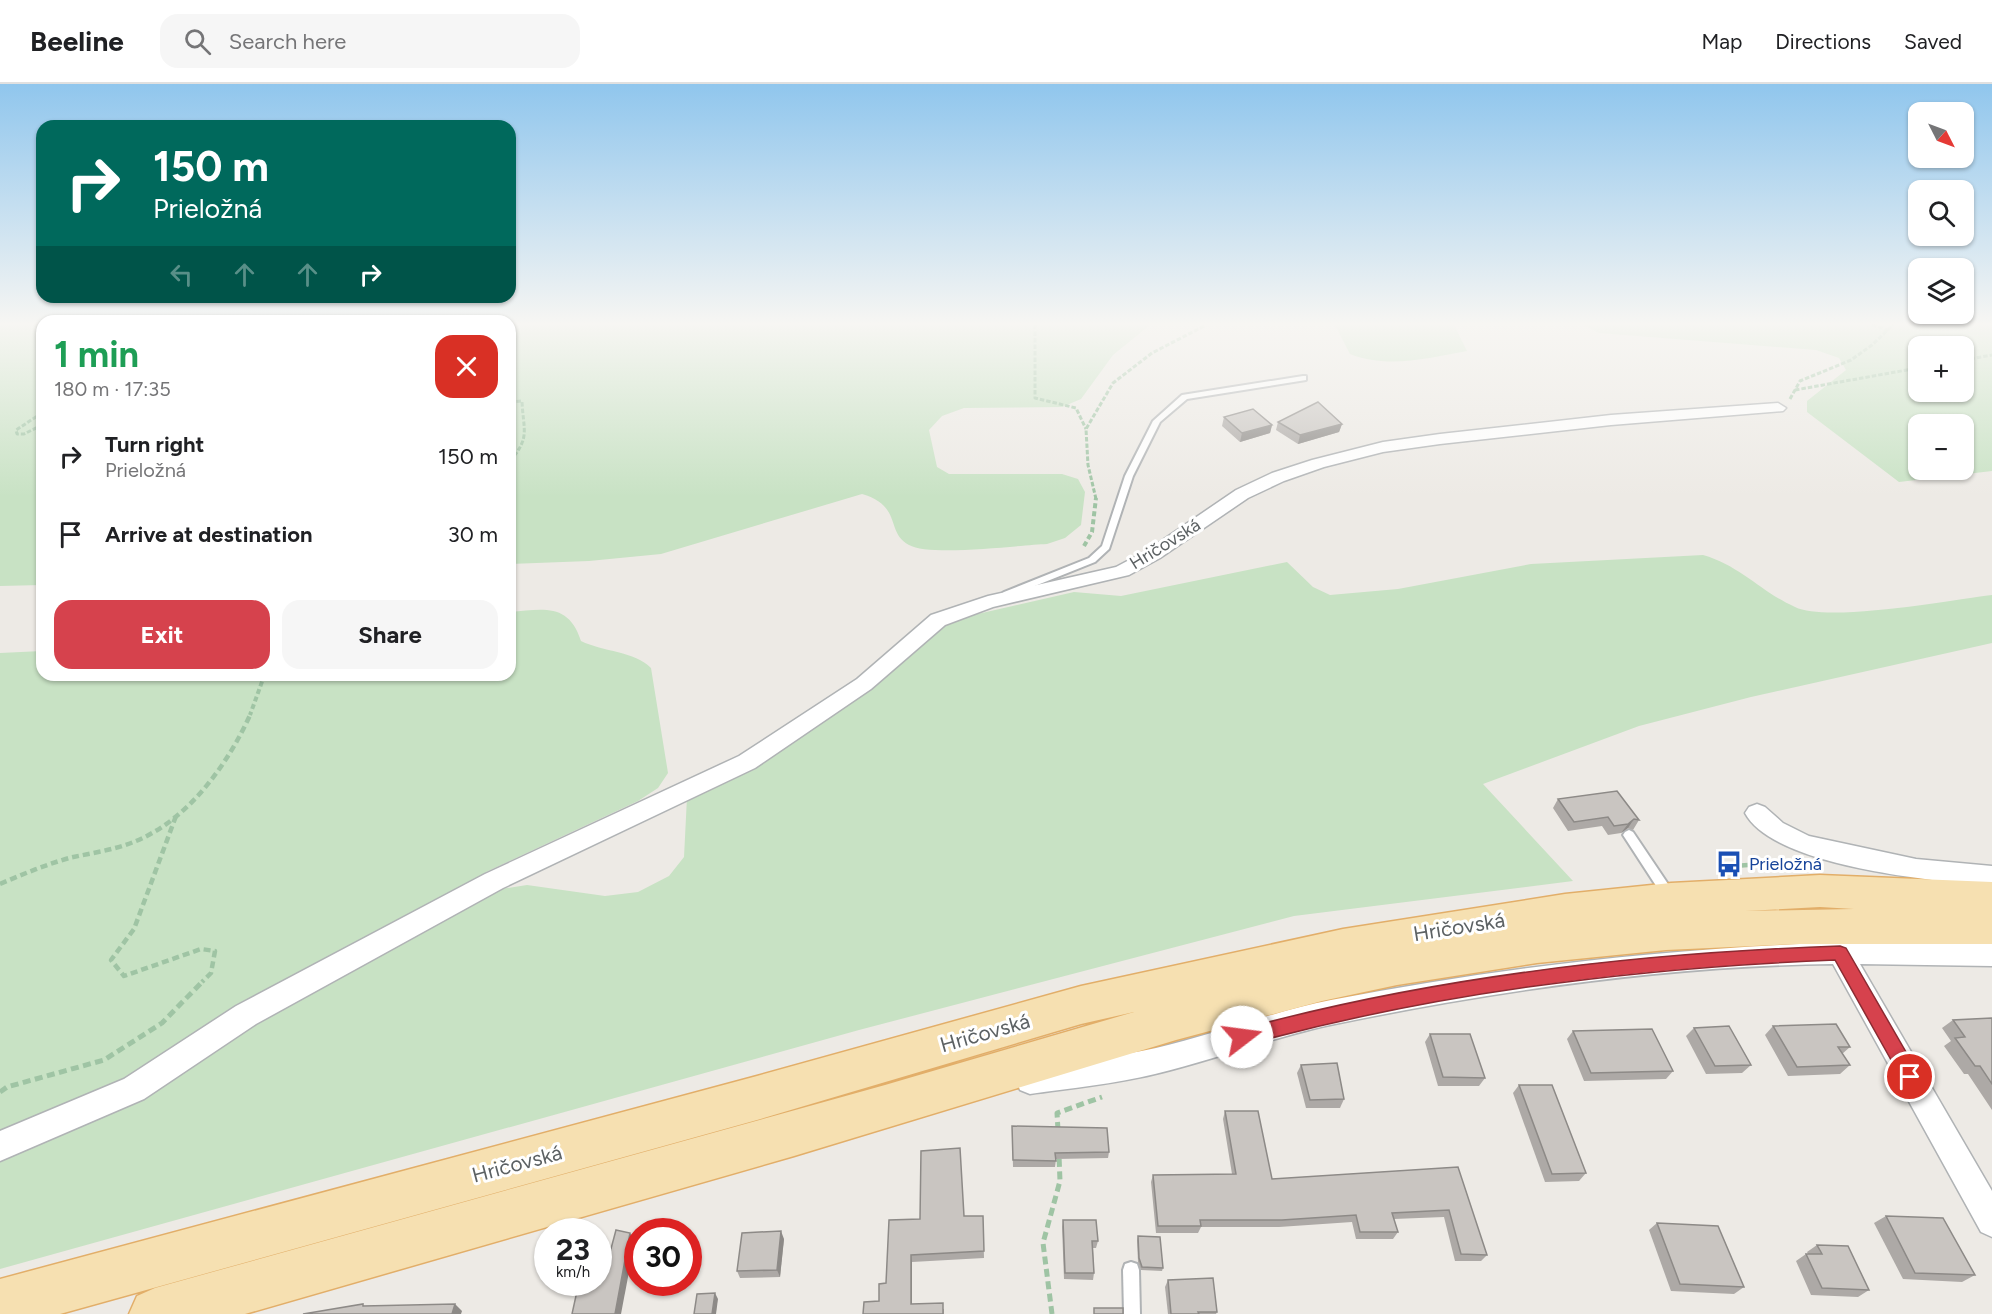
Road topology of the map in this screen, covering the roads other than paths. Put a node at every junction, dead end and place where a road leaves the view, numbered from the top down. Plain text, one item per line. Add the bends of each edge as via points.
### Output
1 (1276, 382) edge
2 (1778, 408) road end
3 (988, 602) junction
4 (1757, 813) dead end
5 (1629, 835) edge
6 (1992, 876) edge
7 (1992, 898) edge
8 (1671, 899) junction
9 (1992, 927) edge
10 (1840, 953) junction
11 (1992, 955) edge
12 (937, 1091) junction
13 (0, 1146) edge
14 (1992, 1221) edge
15 (1131, 1270) dead end
16 (0, 1305) edge
17 (155, 1314) edge
18 (1132, 1314) edge

1 - 3 lane via 1185,397 1157,421 1129,476 1106,547 1092,560
2 - 3 street, Hričovská via 1611,420 1383,447 1318,463 1242,494 1122,571
3 - 13 street, Hričovská via 938,621 864,684 747,762 494,880 246,1015 134,1089
4 - 6 street via 1775,830 1804,844 1916,869
5 - 8 lane
7 - 8 main road, Hričovská via 1820,891
8 - 16 main road, Hričovská via 1532,916 1343,947 1081,1005
9 - 12 main road, Hričovská via 1842,924 1700,929 1470,954 1247,999 1098,1040
10 - 11 street, Hričovská
10 - 12 street, Hričovská via 1737,957 1539,976 1327,1014 1156,1061
10 - 14 street
12 - 17 main road, Hričovská
15 - 18 lane

